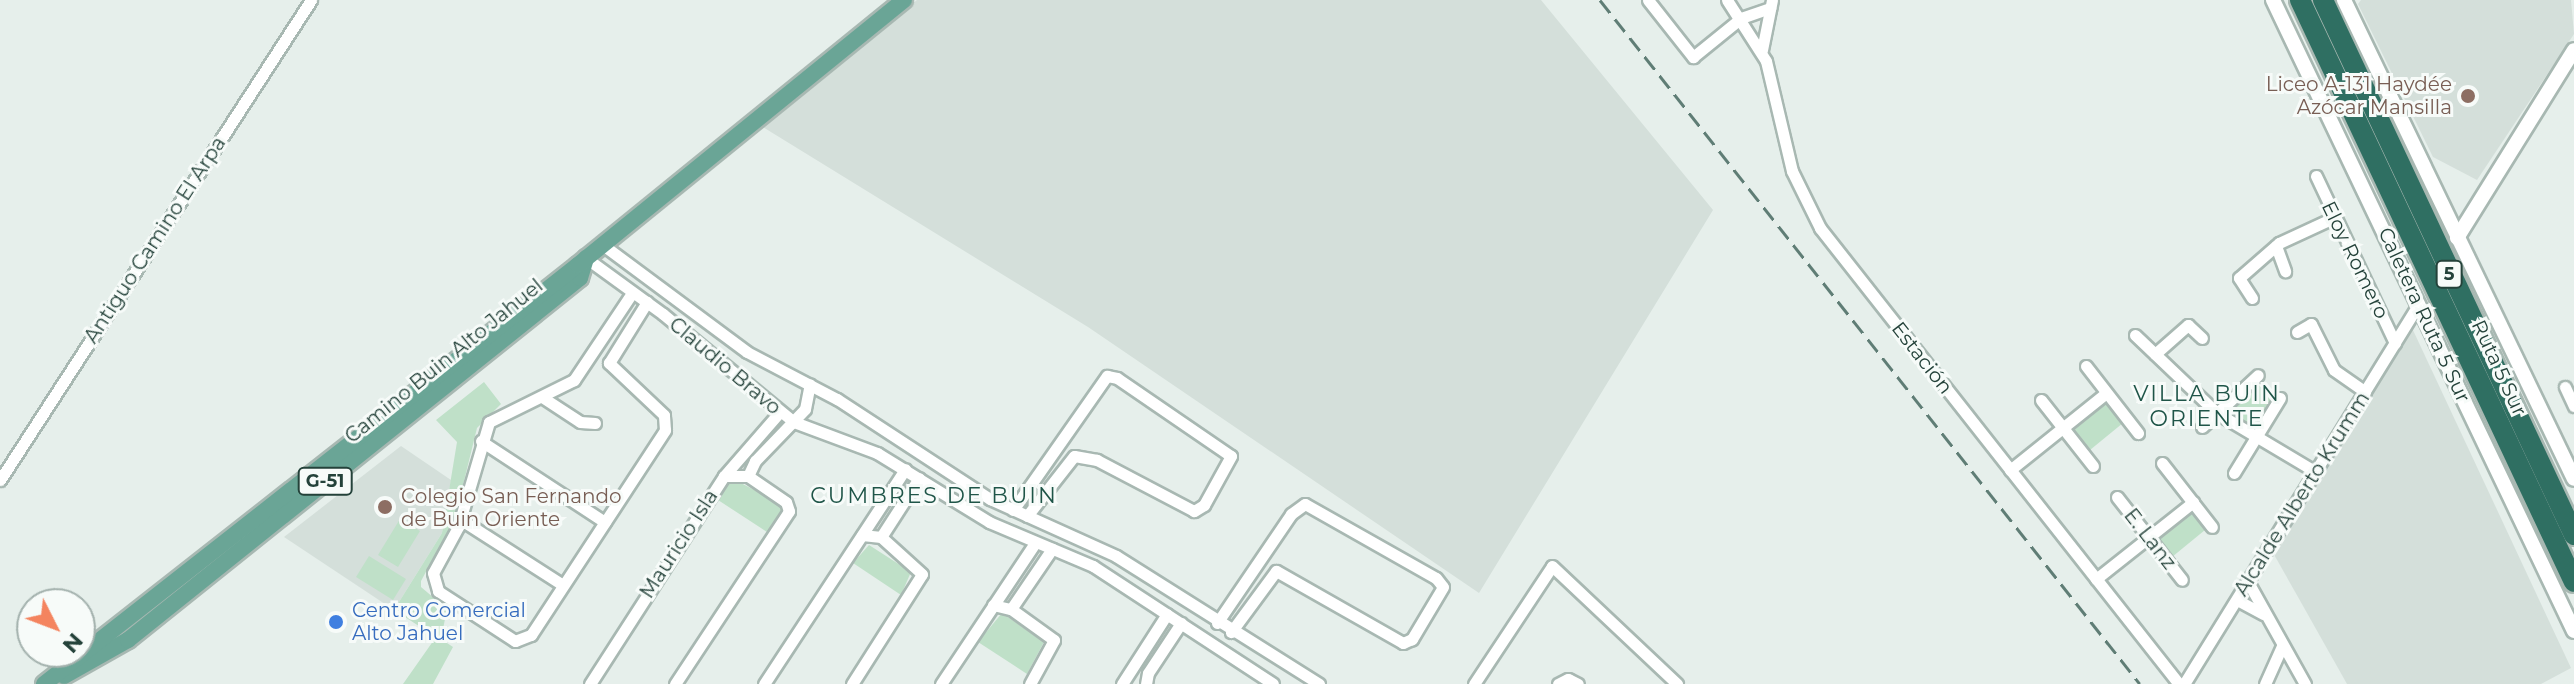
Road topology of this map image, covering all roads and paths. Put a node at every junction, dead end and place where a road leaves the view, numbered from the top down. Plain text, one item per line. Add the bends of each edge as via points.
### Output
1 (311, 0) edge
2 (904, 0) edge
3 (1648, 0) edge
4 (1727, 0) edge
5 (2273, 0) edge
6 (2300, 0) edge
7 (2330, 3) edge
8 (1771, 4) edge
9 (1741, 18) junction
10 (1762, 50) junction
11 (2574, 50) edge
12 (2316, 176) dead end
13 (2335, 217) junction
14 (2457, 238) junction
15 (603, 245) junction
16 (2276, 246) junction
17 (586, 258) junction
18 (2285, 271) dead end
19 (670, 290) junction
20 (632, 293) junction
21 (2252, 298) dead end
22 (2419, 304) junction
23 (652, 305) junction
24 (2297, 332) dead end
25 (2135, 335) dead end
26 (2202, 338) dead end
27 (2395, 343) junction
28 (2155, 354) junction
29 (585, 366) junction
30 (2086, 366) dead end
31 (613, 372) junction
32 (2258, 375) dead end
33 (810, 384) junction
34 (2565, 387) dead end
35 (2365, 392) junction
36 (2106, 393) junction
37 (542, 397) junction
38 (2280, 398) dead end
39 (2041, 400) dead end
40 (2574, 406) edge
41 (779, 413) junction
42 (2217, 413) junction
43 (794, 422) junction
44 (595, 423) dead end
45 (2202, 427) dead end
46 (2062, 428) junction
47 (2138, 433) dead end
48 (2257, 436) junction
49 (1061, 438) junction
50 (481, 441) junction
51 (1074, 456) junction
52 (2162, 463) dead end
53 (2093, 466) dead end
54 (905, 469) junction
55 (2010, 470) junction
56 (2316, 472) junction
57 (2234, 473) dead end
58 (724, 476) junction
59 (748, 476) junction
60 (919, 478) junction
61 (2574, 479) edge
62 (0, 480) edge
63 (2117, 497) dead end
64 (997, 502) junction
65 (2193, 502) junction
66 (1013, 510) junction
67 (1027, 516) junction
68 (460, 519) junction
69 (605, 522) junction
70 (989, 522) junction
71 (2212, 527) dead end
72 (862, 535) junction
73 (2574, 535) edge
74 (881, 537) junction
75 (2149, 537) junction
76 (1035, 543) junction
77 (1269, 548) junction
78 (1052, 549) junction
79 (1258, 564) junction
80 (1137, 569) junction
81 (1274, 573) junction
82 (2096, 579) junction
83 (2182, 580) dead end
84 (2248, 582) junction
85 (2574, 582) edge
86 (563, 585) junction
87 (1125, 586) junction
88 (2237, 600) junction
89 (993, 605) junction
90 (1011, 609) junction
91 (1167, 614) junction
92 (2263, 614) junction
93 (1181, 623) junction
94 (1217, 623) junction
95 (2574, 631) edge
96 (1231, 632) junction
97 (2282, 646) junction
98 (1275, 660) junction
99 (1268, 681) edge
100 (1125, 683) edge
101 (590, 684) edge
102 (675, 684) edge
103 (764, 684) edge
104 (852, 684) edge
105 (941, 684) edge
106 (1030, 684) edge
107 (1146, 684) edge
108 (1319, 684) edge
109 (1474, 684) edge
110 (1558, 684) edge
111 (1578, 684) edge
112 (1677, 684) edge
113 (2182, 684) edge
114 (2265, 684) edge
115 (2305, 684) edge

1 - 62 street, Antiguo Camino El Arpa
2 - 15 main road, Camino Buin Alto Jahuel / G-51
3 - 9 street via 1693,57
4 - 9 street, Estación
5 - 22 main road, Caletera Ruta 5 Sur
6 - 85 highway, Ruta 5 Sur / 5
7 - 14 main road
7 - 73 highway, Ruta 5 Sur / 5
8 - 9 street
8 - 10 street
9 - 10 street, Estación
10 - 55 street, Estación via 1788,159 1813,217
11 - 14 main road
12 - 13 street, Eloy Romero
13 - 16 street
13 - 27 street, Eloy Romero
14 - 61 main road
15 - 17 main road, Camino Buin Alto Jahuel / G-51
15 - 19 street, Claudio Bravo
16 - 18 street
16 - 21 street via 2238,279
17 - 17 main road, Camino Buin Alto Jahuel / G-51 via 167,588 44,684 128,640 580,278
17 - 20 street, Claudio Bravo
19 - 23 street, Claudio Bravo
19 - 33 street, Claudio Bravo via 729,340
20 - 23 street, Claudio Bravo
20 - 29 street
22 - 27 street, Alcalde Alberto Krumm
22 - 95 main road, Caletera Ruta 5 Sur
23 - 31 street via 613,353
23 - 41 street, Claudio Bravo
24 - 35 street via 2311,324 2334,370
25 - 28 street
26 - 28 street via 2188,325
27 - 35 street, Alcalde Alberto Krumm
28 - 42 street
29 - 31 street
29 - 37 street via 568,385
30 - 36 street
31 - 69 street via 667,422
32 - 42 street
33 - 43 street, Claudio Bravo via 808,403
33 - 64 street, Claudio Bravo
34 - 40 street
35 - 56 street, Alcalde Alberto Krumm
36 - 46 street
36 - 47 street
37 - 44 street via 580,422
37 - 50 street via 500,413
38 - 48 street
39 - 46 street
41 - 43 street, Claudio Bravo
41 - 58 street, Mauricio Isla
42 - 45 street
42 - 48 street
43 - 54 street, Claudio Bravo
43 - 59 street via 755,461
46 - 53 street
46 - 55 street
48 - 56 street
48 - 57 street
49 - 51 street
49 - 51 street via 1107,376 1230,453 1229,466 1196,511 1097,460
49 - 66 street
50 - 68 street
50 - 69 street
51 - 67 street
52 - 65 street
54 - 60 street, Claudio Bravo
54 - 72 street
55 - 82 street, Estación
56 - 84 street, Alcalde Alberto Krumm
58 - 59 street
58 - 101 street, Mauricio Isla
59 - 102 street via 789,506
60 - 70 street, Claudio Bravo
60 - 74 street
63 - 75 street, E. Lanz
64 - 66 street, Claudio Bravo
64 - 70 street
65 - 71 street
65 - 75 street
66 - 67 street, Claudio Bravo
67 - 80 street, Claudio Bravo
68 - 86 street
68 - 86 street via 431,579 442,594 511,639 524,641
69 - 86 street
70 - 76 street, Claudio Bravo
72 - 74 street
72 - 103 street
74 - 104 street via 917,566 921,577
75 - 82 street
75 - 83 street, E. Lanz
76 - 78 street, Claudio Bravo
76 - 89 street
77 - 79 street
77 - 81 street
77 - 81 street via 1291,514 1309,503 1436,578 1442,593 1412,639 1403,643
78 - 87 street, Claudio Bravo
78 - 90 street
79 - 81 street
79 - 94 street
80 - 87 street
80 - 94 street, Claudio Bravo
81 - 96 street
82 - 113 street, Estación
84 - 88 street, Alcalde Alberto Krumm
84 - 92 street
87 - 91 street, Claudio Bravo
88 - 92 street
88 - 113 street, Alcalde Alberto Krumm
89 - 90 street
89 - 105 street
90 - 106 street via 1054,641
91 - 93 street, Claudio Bravo
91 - 100 street
92 - 97 street
93 - 99 street, Claudio Bravo
93 - 107 street
94 - 96 street, Claudio Bravo
96 - 98 street, Claudio Bravo
97 - 114 street
97 - 115 street
98 - 99 street, Claudio Bravo
98 - 108 street, Claudio Bravo
109 - 112 street via 1552,566
110 - 111 street via 1568,679

